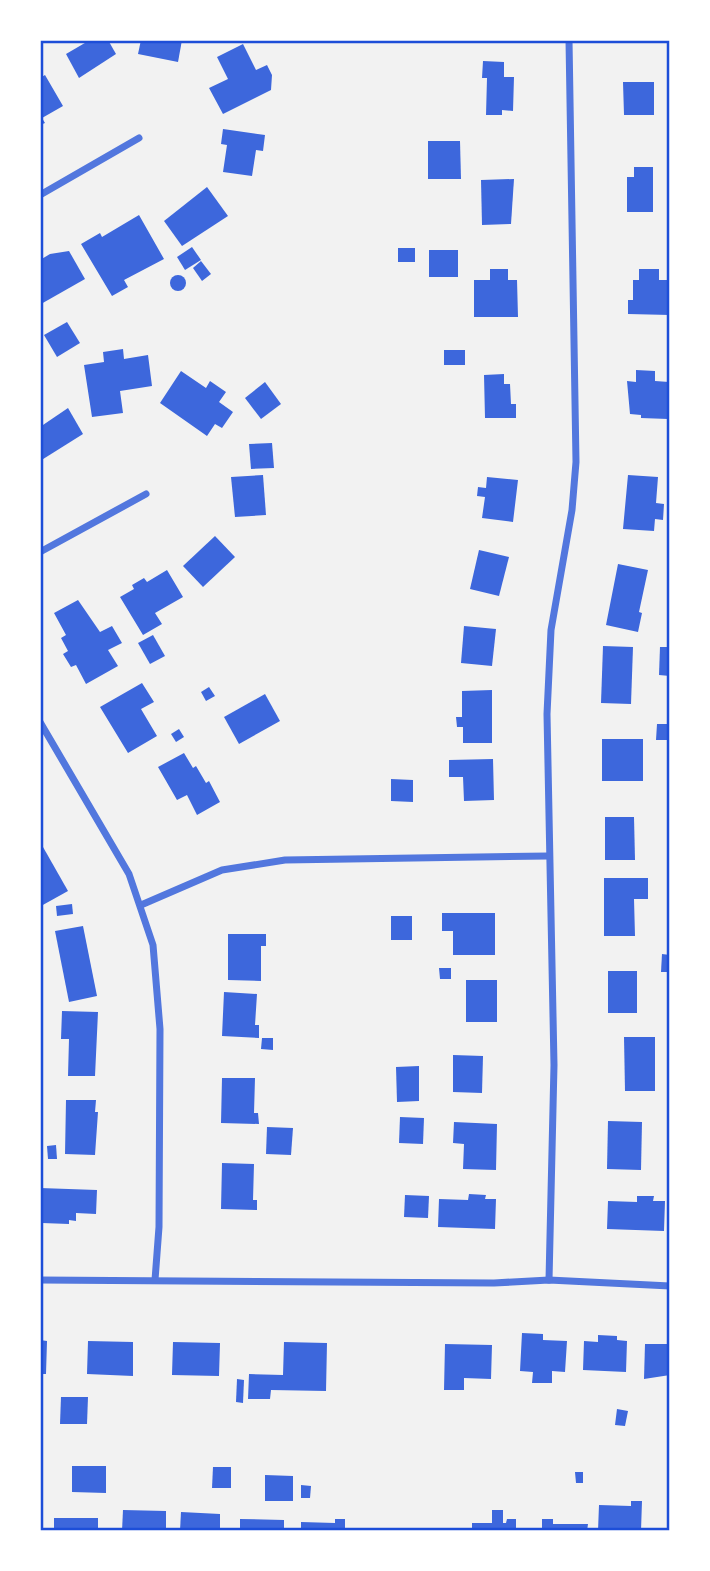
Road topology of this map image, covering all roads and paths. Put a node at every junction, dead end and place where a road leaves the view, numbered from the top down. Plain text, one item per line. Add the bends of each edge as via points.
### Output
1 (569, 40) edge
2 (139, 138) dead end
3 (40, 195) edge
4 (146, 494) dead end
5 (40, 552) edge
6 (40, 722) edge
7 (548, 856) junction
8 (141, 905) junction
9 (40, 1279) edge
10 (155, 1280) junction
11 (549, 1280) junction
12 (670, 1286) edge

1 - 7 street via 576,462 551,630
2 - 3 street
4 - 5 street
6 - 8 street via 129,874
7 - 8 street via 285,860 222,870
7 - 11 street via 554,1065
8 - 10 street via 153,945 160,1030
9 - 10 street
10 - 11 street
11 - 12 street

